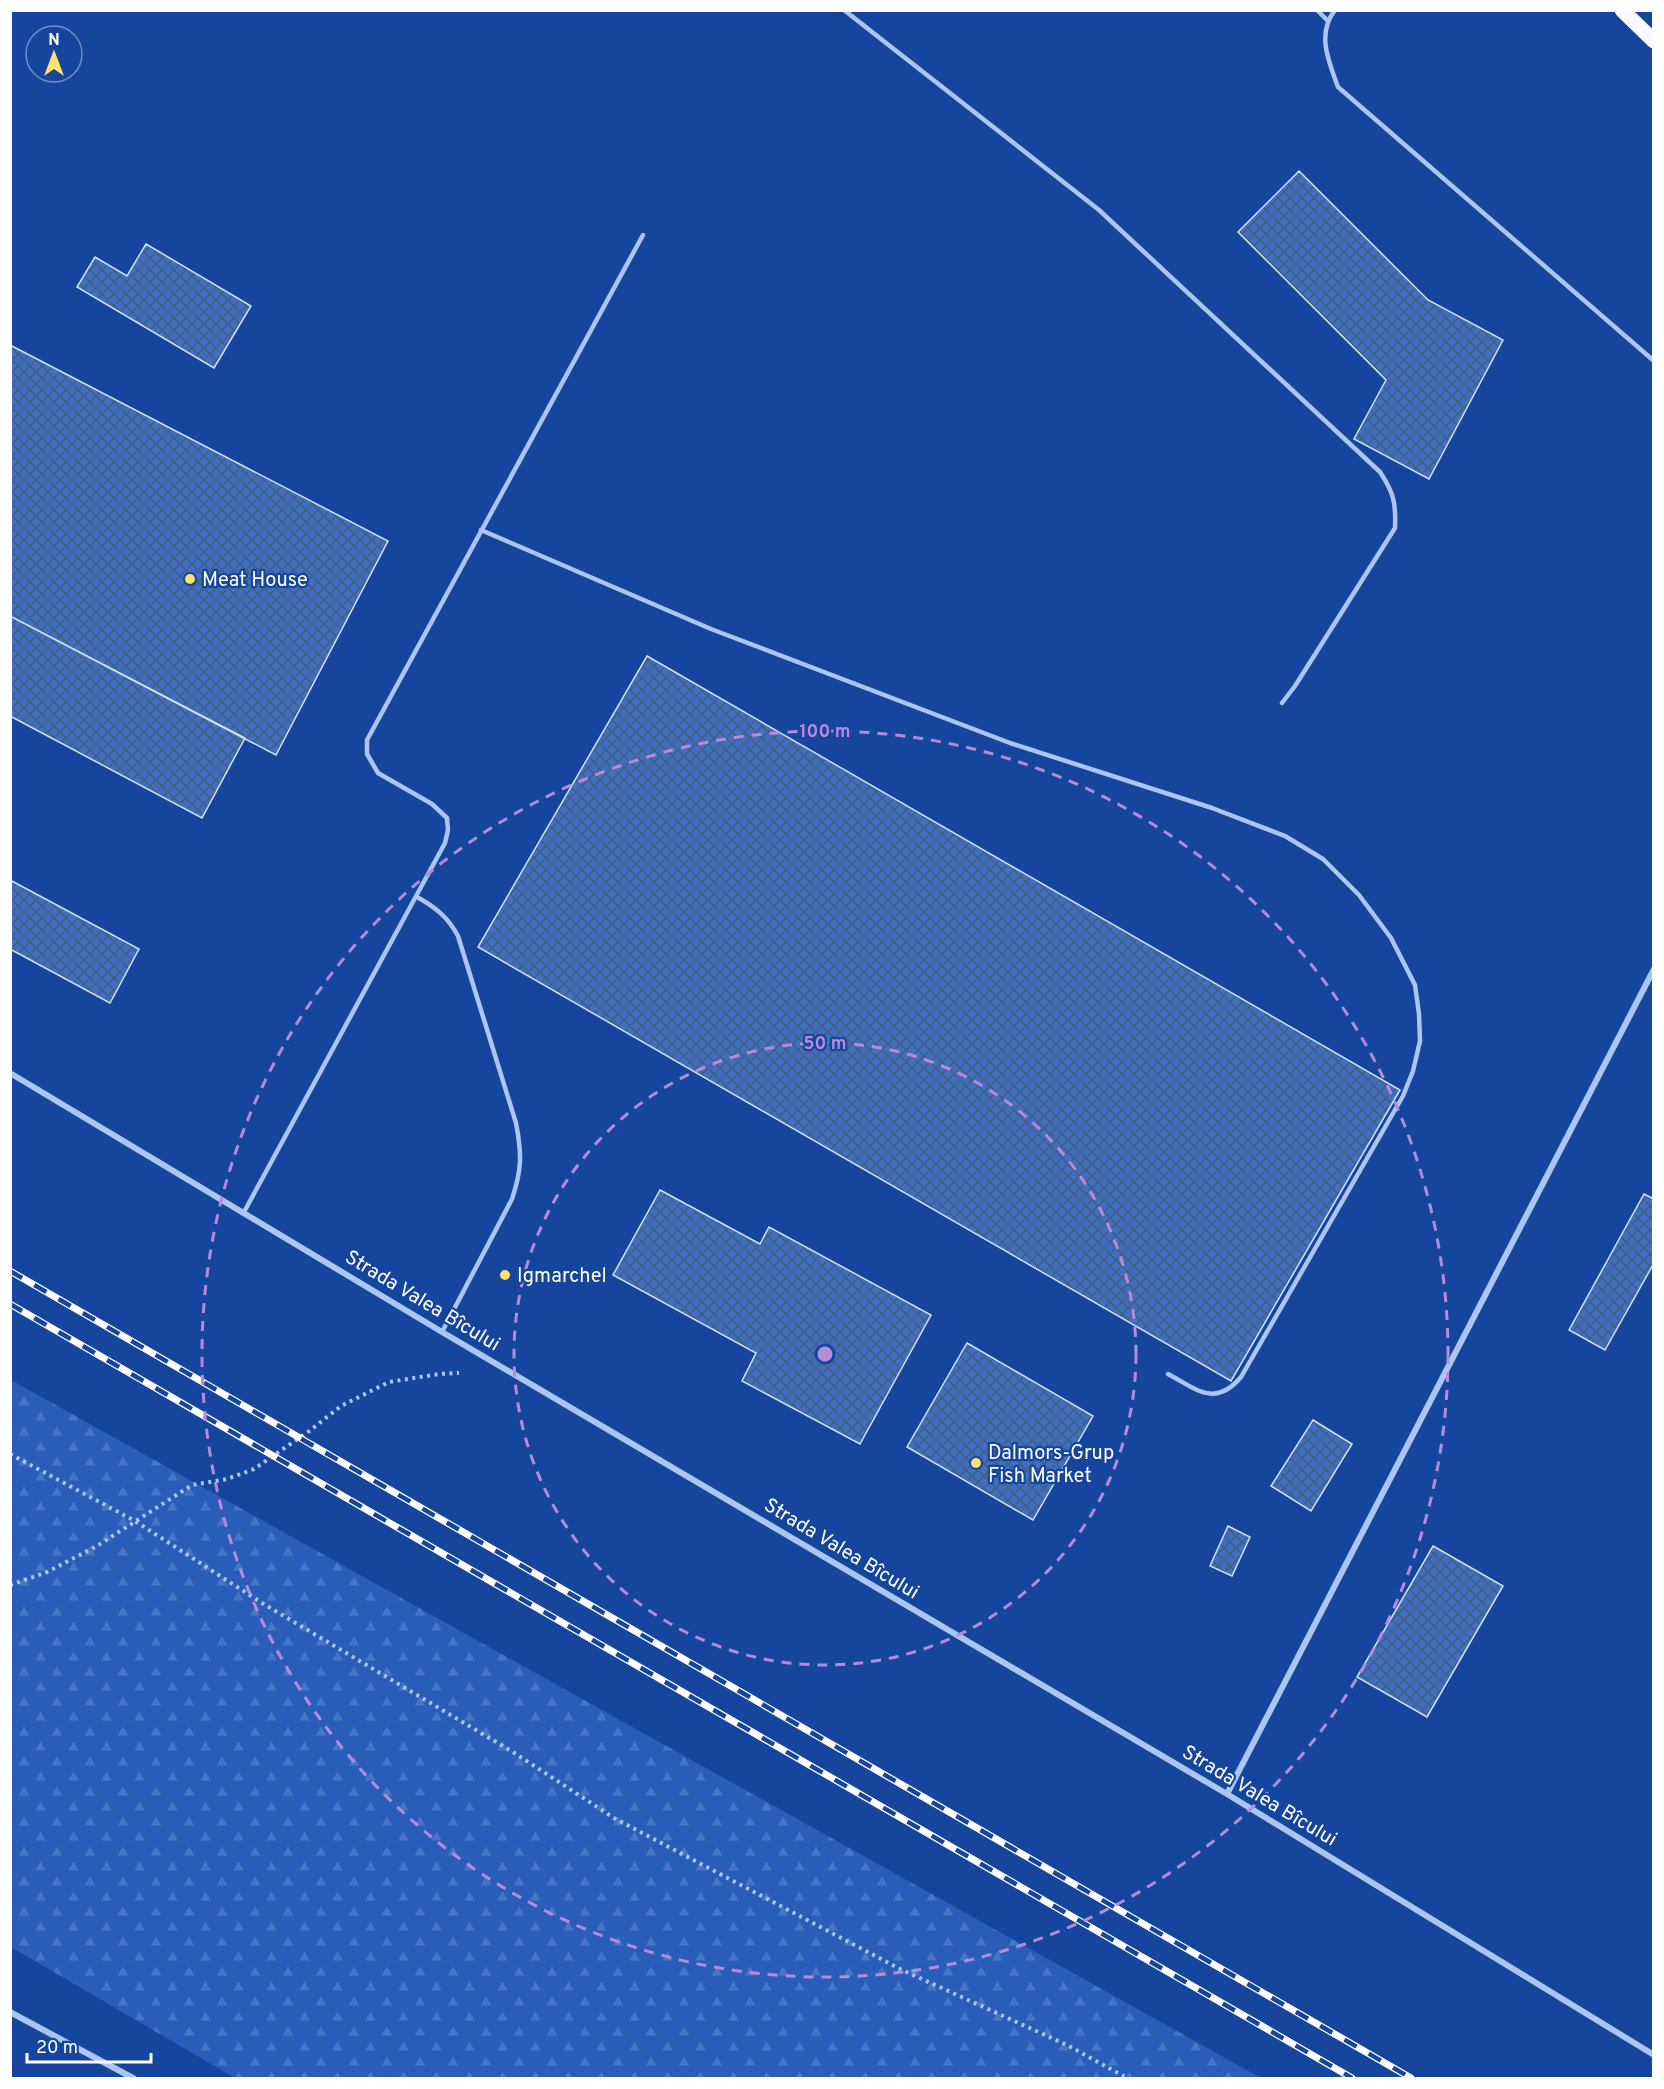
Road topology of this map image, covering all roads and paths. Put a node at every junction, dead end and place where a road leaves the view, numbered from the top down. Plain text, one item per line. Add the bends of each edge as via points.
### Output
1 (844, 10) edge
2 (1317, 10) edge
3 (1335, 10) edge
4 (1622, 10) edge
5 (1327, 20) junction
6 (1653, 41) edge
7 (643, 235) dead end
8 (1653, 361) edge
9 (480, 530) junction
10 (1282, 703) dead end
11 (417, 897) junction
12 (1653, 969) edge
13 (10, 1073) edge
14 (244, 1212) junction
15 (442, 1332) junction
16 (501, 1366) junction
17 (1168, 1374) dead end
18 (10, 1454) edge
19 (135, 1521) junction
20 (10, 1585) edge
21 (1227, 1794) junction
22 (10, 2012) edge
23 (1653, 2055) edge
24 (133, 2079) edge
25 (1127, 2079) edge

1 - 10 lane via 1099,210 1380,472 1392,491 1395,528
2 - 5 lane
3 - 5 lane
4 - 6 main road
5 - 8 lane via 1324,48 1338,87
7 - 9 lane
9 - 11 lane via 367,740 367,754 378,773 432,804 447,818 446,843
9 - 17 lane via 855,686 1285,836 1323,859 1359,895 1391,938 1415,985 1420,1041 1413,1071 1403,1096 1232,1388 1210,1395
11 - 14 lane
11 - 15 lane via 451,922 458,936 521,1149 520,1176 512,1199
12 - 21 street
13 - 14 street, Strada Valea Bîcului
14 - 15 street, Strada Valea Bîcului
15 - 16 street, Strada Valea Bîcului
16 - 19 path via 388,1382 341,1406 254,1469 192,1485
16 - 21 street, Strada Valea Bîcului
18 - 19 path
19 - 20 path via 47,1572
19 - 25 path via 614,1818 900,1969 1067,2045
21 - 23 street, Strada Valea Bîcului
22 - 24 street

